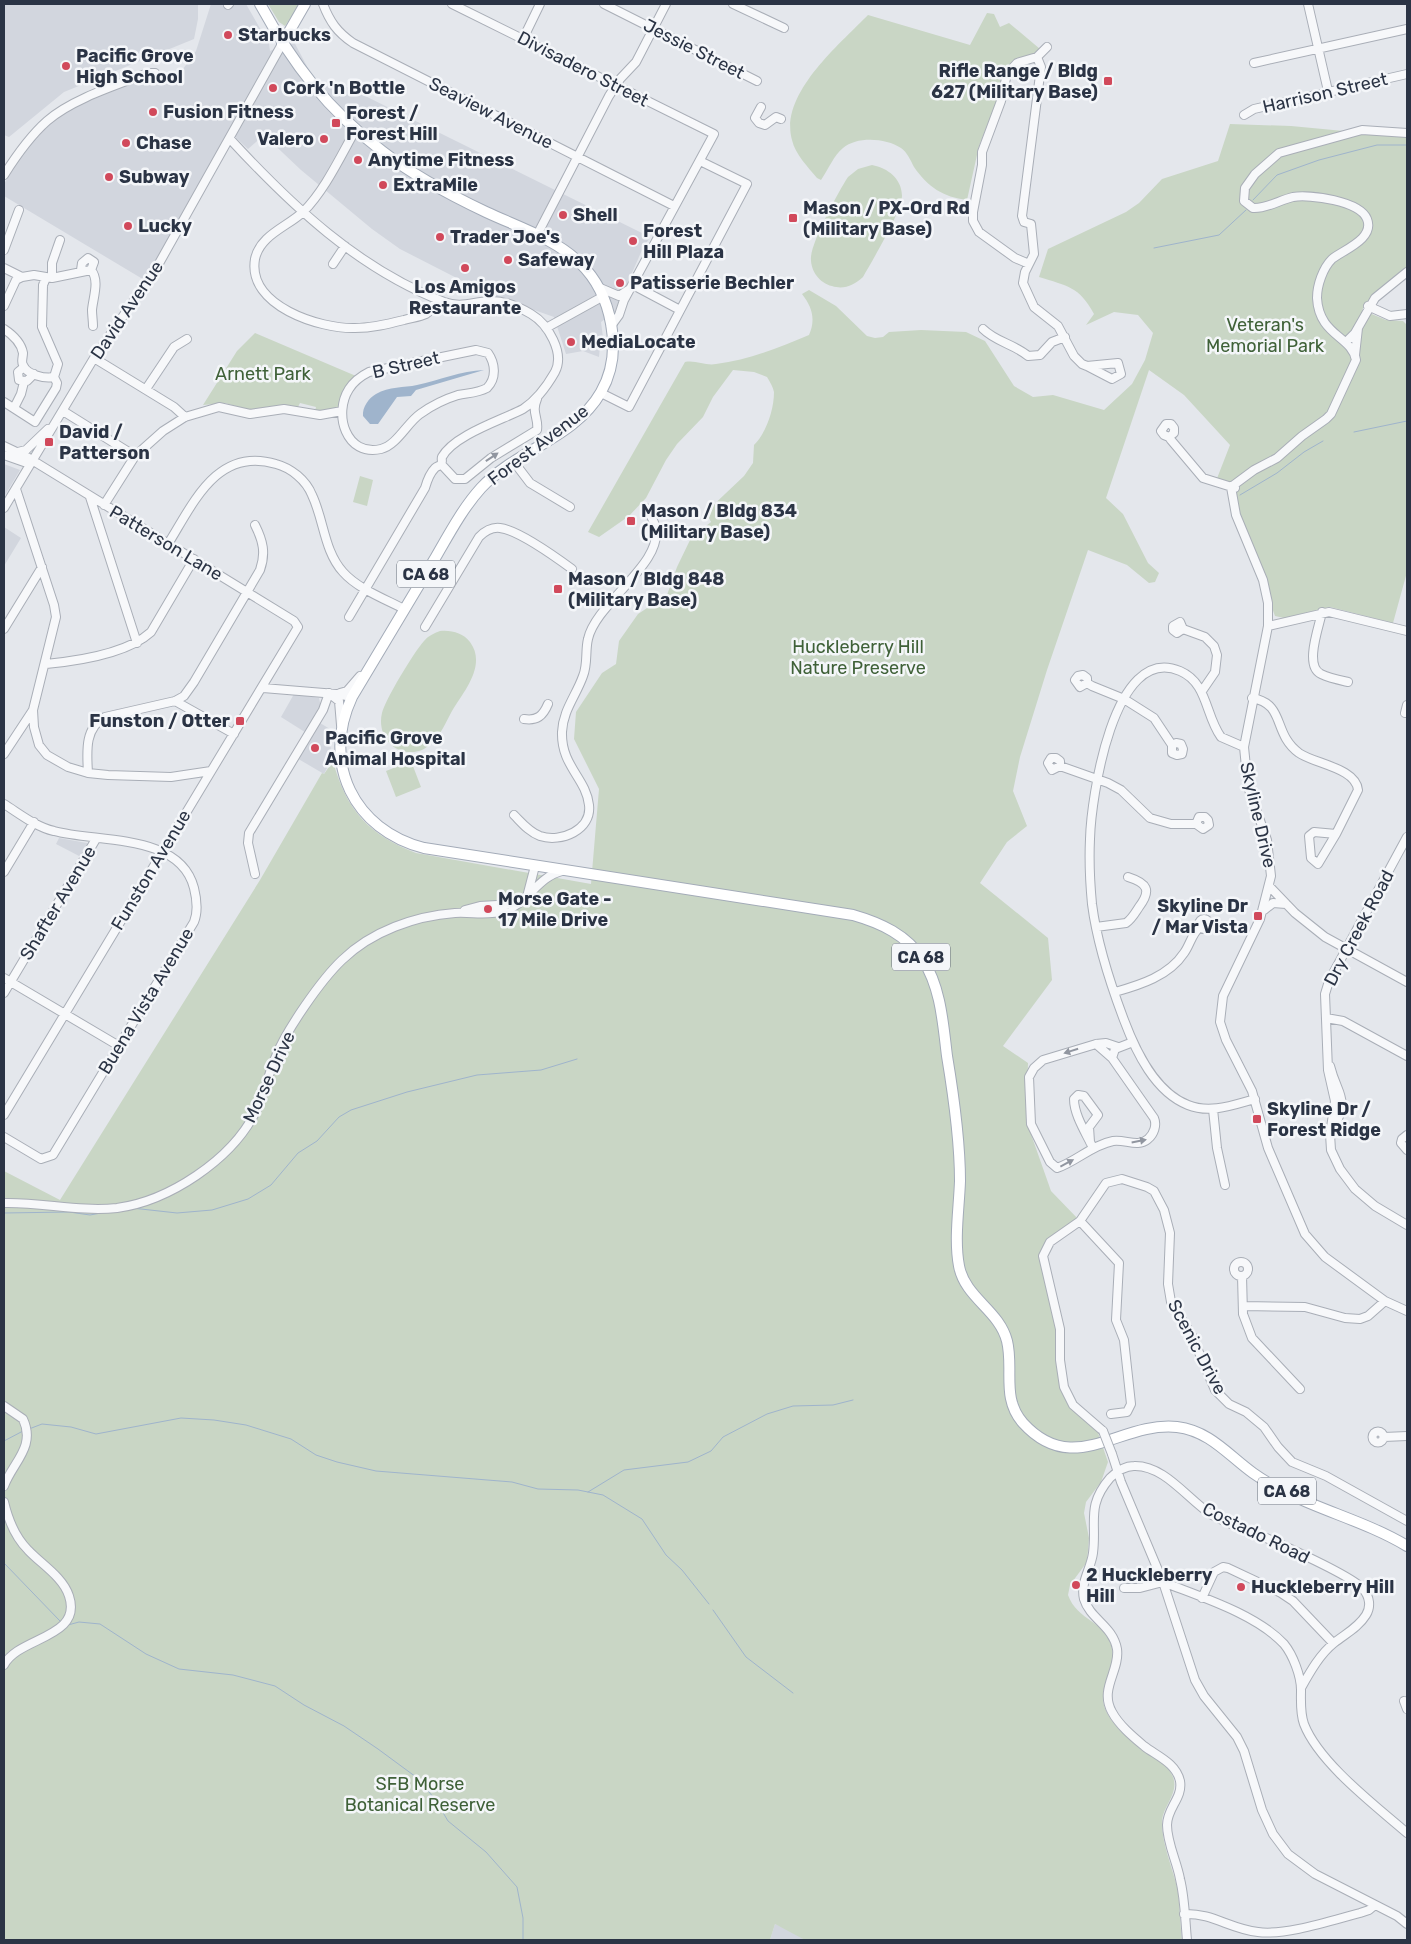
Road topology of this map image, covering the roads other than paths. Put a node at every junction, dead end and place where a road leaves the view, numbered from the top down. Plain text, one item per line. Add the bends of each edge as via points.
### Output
1 (260, 4) edge
2 (305, 4) edge
3 (324, 4) edge
4 (452, 4) edge
5 (540, 4) edge
6 (604, 4) edge
7 (666, 4) edge
8 (733, 4) edge
9 (1308, 4) edge
10 (784, 28) dead end
11 (653, 29) junction
12 (1407, 29) edge
13 (523, 39) junction
14 (282, 44) junction
15 (1047, 47) dead end
16 (1318, 49) junction
17 (1037, 57) junction
18 (1254, 63) dead end
19 (155, 72) dead end
20 (1407, 74) edge
21 (757, 80) dead end
22 (615, 85) junction
23 (1328, 92) junction
24 (761, 106) dead end
25 (1244, 115) dead end
26 (781, 119) dead end
27 (356, 129) junction
28 (1407, 133) edge
29 (230, 139) junction
30 (578, 157) junction
31 (700, 161) junction
32 (4, 175) edge
33 (674, 206) junction
34 (20, 210) dead end
35 (302, 213) junction
36 (537, 235) junction
37 (60, 240) dead end
38 (345, 246) junction
39 (4, 250) edge
40 (333, 264) dead end
41 (1029, 264) junction
42 (4, 269) edge
43 (81, 270) junction
44 (90, 270) junction
45 (1407, 272) edge
46 (4, 274) edge
47 (22, 277) junction
48 (49, 278) junction
49 (633, 285) junction
50 (7, 291) edge
51 (600, 292) junction
52 (437, 298) junction
53 (4, 306) edge
54 (1368, 306) junction
55 (680, 310) junction
56 (1407, 314) edge
57 (94, 326) dead end
58 (611, 326) junction
59 (546, 328) junction
60 (983, 329) dead end
61 (4, 330) edge
62 (1356, 330) junction
63 (1337, 336) junction
64 (1065, 337) junction
65 (187, 339) dead end
66 (1346, 342) junction
67 (1355, 355) junction
68 (94, 358) junction
69 (1088, 366) dead end
70 (24, 367) junction
71 (33, 374) junction
72 (54, 377) junction
73 (24, 382) junction
74 (146, 389) junction
75 (601, 393) junction
76 (538, 397) junction
77 (4, 402) edge
78 (14, 408) junction
79 (524, 408) junction
80 (63, 411) junction
81 (342, 411) junction
82 (534, 415) junction
83 (185, 417) junction
84 (57, 421) junction
85 (1169, 436) dead end
86 (4, 446) edge
87 (18, 452) junction
88 (4, 455) edge
89 (135, 456) junction
90 (32, 462) junction
91 (514, 462) junction
92 (441, 464) junction
93 (1231, 487) junction
94 (16, 488) junction
95 (90, 496) junction
96 (104, 506) junction
97 (570, 507) dead end
98 (4, 508) edge
99 (646, 508) dead end
100 (255, 525) dead end
101 (168, 544) junction
102 (194, 560) junction
103 (42, 567) junction
104 (572, 569) dead end
105 (366, 588) junction
106 (247, 592) junction
107 (404, 609) junction
108 (1322, 612) junction
109 (349, 617) dead end
110 (297, 626) joint
111 (425, 626) dead end
112 (1268, 626) junction
113 (1183, 628) dead end
114 (4, 629) edge
115 (1407, 631) edge
116 (137, 643) junction
117 (374, 660) junction
118 (46, 664) junction
119 (1348, 682) dead end
120 (1087, 683) dead end
121 (263, 688) junction
122 (1202, 690) junction
123 (332, 694) junction
124 (352, 697) junction
125 (1252, 698) junction
126 (1124, 699) junction
127 (176, 702) junction
128 (548, 704) dead end
129 (33, 710) junction
130 (524, 719) dead end
131 (341, 726) junction
132 (234, 734) junction
133 (1172, 746) dead end
134 (1244, 747) junction
135 (4, 754) edge
136 (1060, 766) dead end
137 (211, 771) junction
138 (88, 773) junction
139 (1097, 780) junction
140 (4, 804) edge
141 (514, 815) dead end
142 (34, 822) junction
143 (1196, 824) dead end
144 (1336, 834) junction
145 (1407, 837) edge
146 (96, 839) junction
147 (163, 851) junction
148 (534, 866) junction
149 (563, 870) junction
150 (4, 872) edge
151 (255, 874) dead end
152 (1271, 876) junction
153 (1128, 877) dead end
154 (1270, 887) junction
155 (528, 895) junction
156 (1287, 904) junction
157 (1264, 910) junction
158 (1096, 927) junction
159 (1200, 927) dead end
160 (1346, 950) junction
161 (1407, 972) edge
162 (7, 980) edge
163 (1405, 981) edge
164 (1114, 992) junction
165 (4, 993) edge
166 (65, 1014) junction
167 (1326, 1018) junction
168 (1132, 1042) junction
169 (1096, 1044) junction
170 (119, 1046) junction
171 (1118, 1047) junction
172 (1407, 1056) edge
173 (1112, 1058) junction
174 (1255, 1099) junction
175 (1213, 1109) junction
176 (4, 1115) edge
177 (1407, 1135) edge
178 (4, 1137) edge
179 (1091, 1145) junction
180 (1407, 1150) edge
181 (1225, 1185) dead end
182 (4, 1203) edge
183 (1080, 1221) junction
184 (1407, 1225) edge
185 (1242, 1276) dead end
186 (1385, 1301) junction
187 (1243, 1306) junction
188 (1407, 1312) edge
189 (1300, 1389) dead end
190 (4, 1406) edge
191 (1111, 1414) dead end
192 (1407, 1436) edge
193 (1384, 1437) dead end
194 (1117, 1471) junction
195 (4, 1486) edge
196 (4, 1502) edge
197 (1407, 1521) edge
198 (1407, 1546) edge
199 (1163, 1582) junction
200 (1124, 1588) dead end
201 (1202, 1598) junction
202 (1333, 1643) junction
203 (5, 1660) edge
204 (1301, 1688) junction
205 (1404, 1701) dead end
206 (1407, 1710) edge
207 (1407, 1833) edge
208 (1375, 1905) junction
209 (1184, 1914) junction
210 (1407, 1924) edge
211 (1187, 1940) edge

1 - 14 main road, Forest Avenue / CA 68
2 - 14 main road, David Avenue
3 - 30 street, Seaview Avenue via 338,33 353,43
4 - 13 street, Divisadero Street
5 - 13 street
6 - 11 street, Jessie Street
7 - 11 street
8 - 10 street
9 - 16 street
11 - 21 street, Jessie Street
11 - 22 street via 636,62
12 - 16 street
13 - 22 street, Divisadero Street
14 - 27 main road, Forest Avenue / CA 68 via 305,77
14 - 29 street, David Avenue
15 - 17 street
16 - 18 street
16 - 23 street
17 - 41 street via 1041,67 1022,216 1024,222 1031,224 1034,254
17 - 41 street via 1017,63 1006,74 1001,101 982,152 973,212 974,225 979,232
19 - 32 street via 87,98 54,116 33,135
20 - 23 street, Harrison Street
22 - 30 street
22 - 31 street, Divisadero Street via 714,134
23 - 25 street, Harrison Street via 1254,109
24 - 26 street via 755,114 758,124 765,125 776,117
27 - 35 street via 319,192
27 - 36 main road, Forest Avenue / CA 68 via 415,175
28 - 63 street via 1362,130 1284,152 1265,163 1245,188 1244,200 1253,208 1308,196 1350,206 1366,217 1368,226 1365,234 1331,260 1319,286 1317,297 1321,315
29 - 35 street
29 - 68 street, David Avenue via 157,266
30 - 33 street, Seaview Avenue
30 - 36 street
31 - 33 street
31 - 55 street via 747,184
33 - 49 street
34 - 39 street
35 - 38 street
35 - 52 street via 266,239 255,258 258,282 282,308 321,324 364,328 424,314
36 - 51 main road, Forest Avenue / CA 68 via 581,264
37 - 48 street
38 - 40 street
38 - 52 street via 389,274
41 - 64 street via 1023,280 1025,291 1034,307 1058,326
42 - 46 street
42 - 47 street
43 - 44 street
43 - 44 street via 88,258 94,262
43 - 48 street via 73,275
44 - 57 street via 96,292 92,310
45 - 54 street
47 - 48 street
47 - 50 street
48 - 72 street via 43,285 42,327 58,364
49 - 51 street via 619,296
49 - 55 street
49 - 58 street
50 - 53 street
51 - 58 main road, Forest Avenue / CA 68
51 - 59 street
52 - 59 street via 464,306 490,300 503,302 531,314
54 - 56 street via 1390,316
54 - 62 street
55 - 75 street via 629,407
58 - 75 main road, Forest Avenue / CA 68 via 614,348 610,373
59 - 76 street via 559,357 554,373
60 - 64 street via 1028,356 1040,355 1052,342
61 - 70 street via 20,346
62 - 63 street
62 - 66 street
62 - 67 street
63 - 66 street
64 - 69 street via 1074,356
65 - 74 street via 174,347
66 - 67 street
67 - 93 street via 1354,365 1331,414 1277,458 1254,470 1241,485
68 - 74 street
68 - 80 street, David Avenue
70 - 71 street
70 - 73 street via 17,376
71 - 72 street
71 - 73 street
72 - 78 street via 56,388 35,422
73 - 78 street
74 - 83 street
75 - 91 main road, Forest Avenue / CA 68 via 581,417
76 - 79 street
76 - 82 street
77 - 78 street
79 - 82 street
79 - 92 street via 466,437 445,454
80 - 84 street, David Avenue
80 - 89 street
81 - 81 street, B Street via 352,444 363,449 387,447 427,410 451,398 482,391 489,386 494,369 488,353 480,350 369,372 348,389
81 - 83 street via 320,415 284,409 250,414 222,406
92 -> 82 street via 455,478 465,479 534,432 538,427
83 - 89 street
84 - 87 street via 26,450
84 - 90 street, David Avenue
85 - 93 street via 1204,478
86 - 87 street
87 - 90 street
88 - 90 street
89 - 96 street
90 - 94 street, David Avenue
90 - 95 street, Patterson Lane
91 - 97 street via 530,483
91 - 107 main road, Forest Avenue / CA 68 via 483,485 470,500
92 - 105 street via 432,472
93 - 112 street, Skyline Drive via 1236,515 1266,592
94 - 98 street, David Avenue
94 - 103 street
95 - 96 street, Patterson Lane
95 - 116 street
96 - 101 street, Patterson Lane
99 - 141 street via 655,526 652,546 637,574 594,623 588,640 584,675 563,719 564,754 587,797 588,820 572,833 548,838 528,829
100 - 106 street via 263,543 263,560
101 - 102 street, Patterson Lane
101 - 105 street via 202,489 216,474 240,463 266,462 282,466 304,482 312,495 338,566 349,578
102 - 106 street, Patterson Lane
102 - 116 street via 151,632
103 - 114 street
103 - 118 street via 56,617
104 - 111 street via 505,529 489,529 479,537
105 - 107 street
105 - 109 street
106 - 110 street, Patterson Lane
106 - 127 street via 194,682
107 - 117 main road, Forest Avenue / CA 68
108 - 112 street
108 - 115 street via 1338,613
108 - 119 street via 1312,665 1320,674
110 - 121 street, Funston Avenue
112 - 125 street, Skyline Drive
113 - 122 street via 1204,637 1214,646 1217,655 1215,672
116 - 118 street via 128,648
117 - 123 street via 347,691
117 - 124 main road, Forest Avenue / CA 68
118 - 129 street
120 - 126 street
121 - 123 street
121 - 132 street, Funston Avenue
122 - 126 street via 1181,671 1156,669 1139,678
122 - 134 street via 1218,732 1224,739
123 - 124 street
123 - 131 street via 339,701
123 - 151 street via 249,833 248,846
124 - 131 main road, Forest Avenue / CA 68
125 - 134 street, Skyline Drive
125 - 144 street via 1270,705 1282,734 1299,753 1349,774 1356,781 1358,790
126 - 133 street via 1154,718
126 - 139 street via 1106,744
127 - 132 street
127 - 138 street via 105,717 96,723 88,743
128 - 130 street via 538,718
129 - 135 street
129 - 138 street via 34,727 42,751 58,763
131 - 148 main road, Forest Avenue / CA 68 via 339,751 346,780 357,803 374,822 397,839 424,848
132 - 137 street, Funston Avenue
134 - 152 street, Skyline Drive via 1248,787 1267,840
136 - 139 street
137 - 138 street via 160,777
137 - 147 street, Funston Avenue
139 - 143 street via 1120,790 1150,818 1171,824
139 - 158 street via 1090,838
140 - 142 street, Buena Vista Avenue
142 - 146 street, Buena Vista Avenue via 52,831
142 - 150 street
144 - 144 street via 1321,861 1314,863 1310,834
145 - 160 street, Dry Creek Road
146 - 147 street, Buena Vista Avenue
146 - 162 street, Shafter Avenue
147 - 166 street, Funston Avenue
147 - 170 street, Buena Vista Avenue via 188,871 196,894 196,917
148 - 149 main road, CA 68
148 - 155 street
149 - 155 street, Morse Drive via 548,876
149 - 198 main road, CA 68 via 853,915 898,934 922,959 936,987 960,1142 958,1264 965,1285 991,1312 1003,1331 1009,1351 1009,1394 1021,1421 1048,1443 1073,1449 1092,1447 1153,1428 1174,1427 1197,1432 1219,1444 1270,1483
152 - 154 street, Skyline Drive
152 - 156 street
153 - 158 street via 1140,880 1146,887 1144,902 1126,923
154 - 156 street
154 - 157 street, Skyline Drive
155 - 182 street, Morse Drive via 519,903 480,906 396,926 369,940 344,959 325,980 283,1040 260,1103 246,1129 223,1154 179,1187 147,1201 106,1209
156 - 157 street via 1273,903
156 - 160 street via 1316,930
157 - 174 street, Skyline Drive via 1225,988 1220,1013 1226,1040
158 - 164 street
159 - 164 street via 1170,968 1140,985
160 - 163 street
160 - 167 street, Dry Creek Road via 1327,985
161 - 163 street
162 - 165 street, Shafter Avenue
162 - 166 street
164 - 168 street
166 - 170 street
166 - 176 street, Funston Avenue
167 - 172 street via 1343,1021
167 - 184 street, Dry Creek Road via 1328,1074 1335,1101 1330,1138 1336,1162 1351,1184 1375,1206
168 - 171 street
168 - 175 street via 1149,1070 1170,1094 1188,1105
169 - 171 street
169 - 173 street
169 -> 179 street via 1043,1060 1029,1077 1031,1124 1050,1162 1057,1168
170 - 178 street, Buena Vista Avenue via 55,1152 47,1159
171 - 173 street
179 -> 173 street via 1114,1141 1144,1142 1156,1125 1151,1112
174 - 175 street
174 - 186 street, Skyline Drive via 1268,1148 1306,1234 1325,1257
175 - 181 street
177 - 180 street via 1401,1143
179 - 179 street via 1075,1106 1074,1099 1078,1095 1084,1096 1098,1114 1089,1127
183 - 191 street via 1118,1263 1116,1320 1124,1340 1130,1406 1127,1412
183 - 194 street, Scenic Drive, bridge via 1050,1242 1044,1250 1042,1262 1058,1320 1064,1387 1073,1405 1103,1431
183 - 197 street, Scenic Drive via 1100,1189 1111,1181 1122,1179 1154,1191 1164,1210 1170,1233 1170,1302 1192,1336 1215,1390 1229,1404 1264,1426 1284,1456 1292,1462 1326,1476
185 - 187 street
186 - 187 street via 1360,1319 1305,1307
186 - 188 street, Skyline Drive
187 - 189 street via 1248,1332 1257,1346
190 - 195 street via 23,1420 27,1439 23,1454
192 - 193 street
194 - 199 street, Scenic Drive
194 - 202 street, Costado Road via 1138,1466 1157,1472 1220,1519 1281,1544 1357,1584 1366,1594 1370,1607 1357,1627
194 - 209 street via 1106,1483 1094,1506 1094,1550 1083,1596 1088,1608 1110,1630 1115,1641 1117,1661 1107,1692 1112,1713 1136,1740 1173,1768 1180,1781 1180,1792 1169,1813 1167,1828 1180,1879
196 - 203 street via 12,1527 23,1545 58,1579 70,1599 67,1619 59,1629 20,1648
199 - 200 street
199 - 201 street
199 - 208 street, Scenic Drive via 1195,1680 1244,1751 1273,1834 1298,1864
201 - 202 street via 1214,1572 1222,1567 1228,1568 1281,1592
201 - 204 street via 1257,1624 1282,1643 1290,1655
202 - 204 street, Costado Road
204 - 207 street via 1304,1725 1328,1761
205 - 206 street
208 - 209 street via 1354,1915 1266,1933 1232,1926 1206,1914
208 - 210 street, Scenic Drive
209 - 211 street

